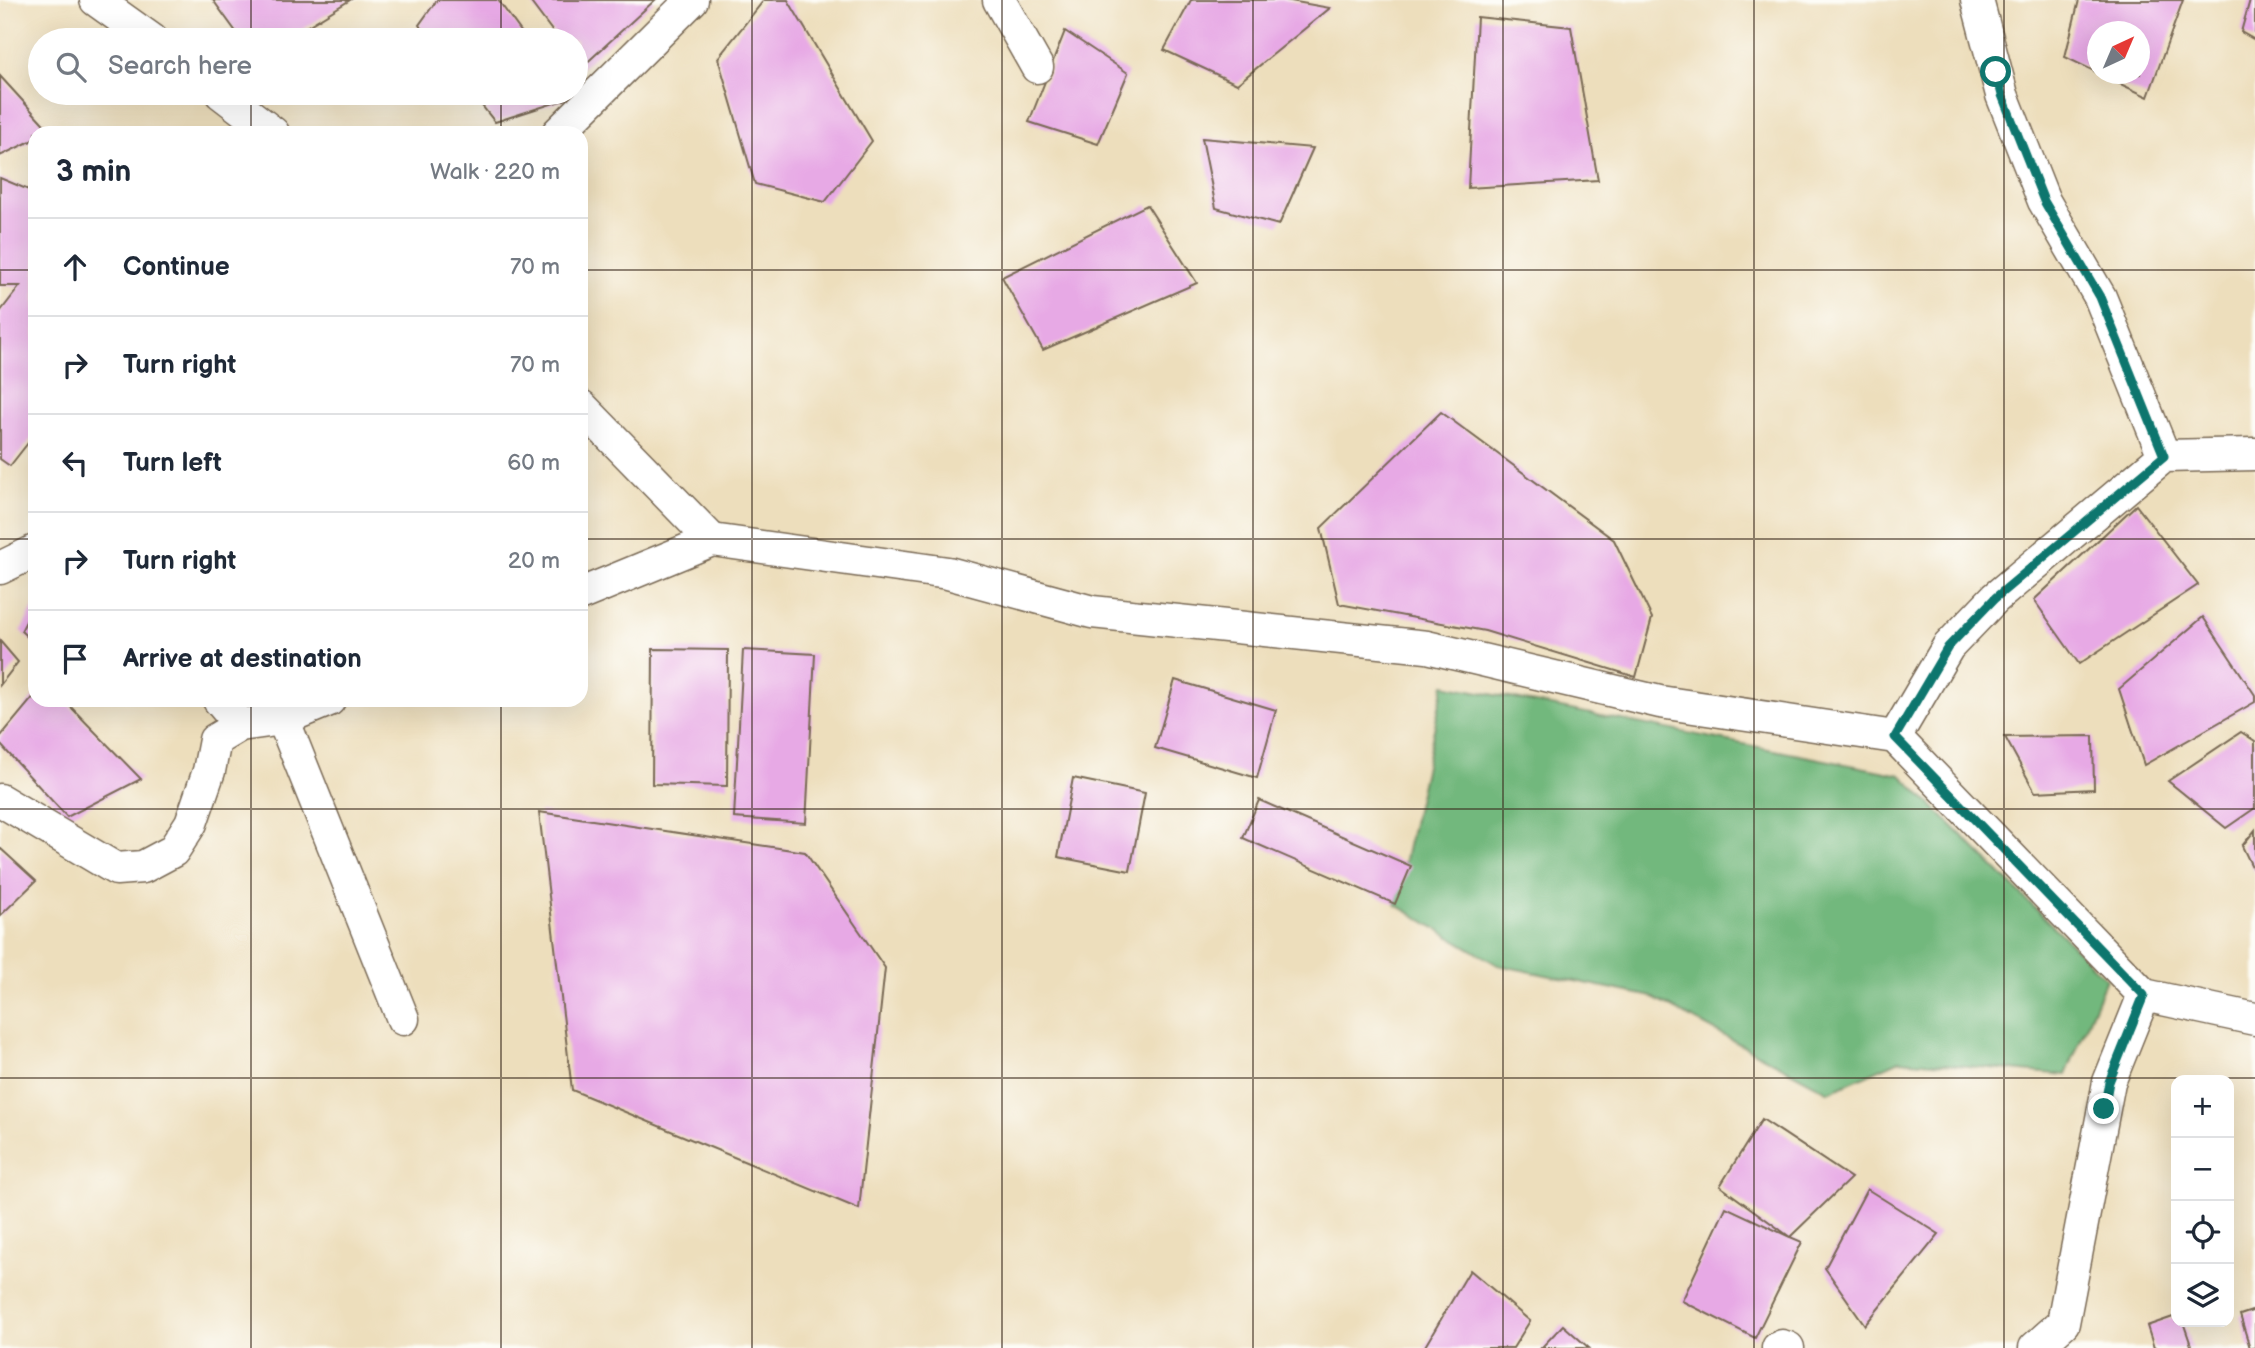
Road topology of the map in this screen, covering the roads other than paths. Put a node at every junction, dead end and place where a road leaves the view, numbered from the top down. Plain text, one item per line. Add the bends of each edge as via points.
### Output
1 (96, 0) edge
2 (692, 0) edge
3 (999, 0) edge
4 (1977, 0) edge
5 (135, 28) edge
6 (1037, 66) dead end
7 (588, 103) edge
8 (237, 105) edge
9 (586, 105) edge
10 (264, 126) edge
11 (565, 126) edge
12 (588, 413) edge
13 (2255, 454) edge
14 (2164, 456) junction
15 (712, 540) junction
16 (28, 554) edge
17 (0, 568) edge
18 (588, 591) edge
19 (225, 707) edge
20 (312, 707) edge
21 (283, 719) junction
22 (240, 725) junction
23 (1895, 737) junction
24 (0, 800) edge
25 (2144, 995) junction
26 (403, 1019) dead end
27 (2255, 1020) edge
28 (1778, 1348) edge
29 (1788, 1348) edge
30 (2035, 1348) edge

1 - 5 street
2 - 7 street
3 - 6 street
4 - 14 street via 2002,95 2044,201 2100,297
8 - 10 street
9 - 11 street
12 - 15 street
13 - 14 street
14 - 23 street via 1985,607 1948,647
15 - 18 street
15 - 23 street via 948,573 1092,611 1427,647 1660,702
16 - 17 street
19 - 22 street
20 - 21 street
21 - 22 street
21 - 26 street
22 - 24 street via 215,740 191,823 173,851 143,867 116,869
23 - 25 street
25 - 27 street
25 - 30 street via 2109,1082 2063,1323
28 - 29 street

